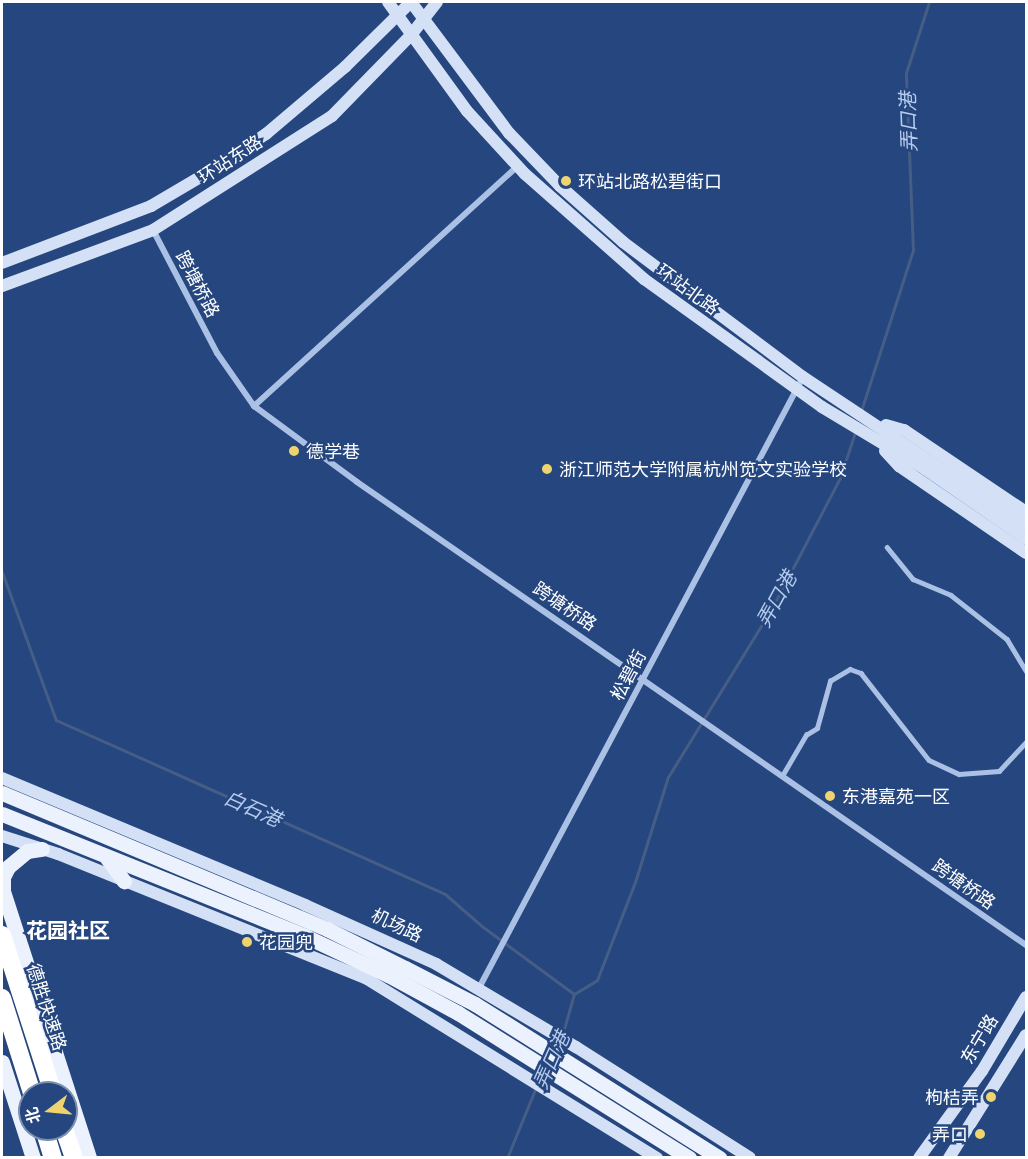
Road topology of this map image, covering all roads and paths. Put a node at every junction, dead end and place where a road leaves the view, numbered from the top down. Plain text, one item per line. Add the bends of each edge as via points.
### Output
1 (388, 2) edge
2 (411, 2) edge
3 (437, 2) edge
4 (397, 16) junction
5 (423, 19) junction
6 (411, 35) junction
7 (518, 166) junction
8 (153, 230) junction
9 (2, 263) edge
10 (2, 286) edge
11 (803, 378) junction
12 (797, 390) junction
13 (254, 406) junction
14 (876, 423) junction
15 (873, 440) junction
16 (1026, 512) edge
17 (1026, 525) edge
18 (1026, 539) edge
19 (887, 547) dead end
20 (1026, 553) edge
21 (1026, 671) edge
22 (643, 678) junction
23 (1026, 742) edge
24 (782, 776) junction
25 (2, 778) edge
26 (2, 792) edge
27 (2, 814) edge
28 (2, 836) edge
29 (42, 849) junction
30 (107, 858) junction
31 (207, 871) junction
32 (124, 881) junction
33 (2, 891) edge
34 (2, 935) edge
35 (1026, 945) edge
36 (479, 988) junction
37 (1026, 997) edge
38 (2, 998) edge
39 (477, 1034) junction
40 (1026, 1035) edge
41 (2, 1062) edge
42 (28, 1081) edge
43 (49, 1081) edge
44 (48, 1141) edge
45 (68, 1141) edge
46 (681, 1156) edge
47 (33, 1158) edge
48 (53, 1158) edge
49 (74, 1158) edge
50 (89, 1158) edge
51 (657, 1158) edge
52 (720, 1158) edge
53 (750, 1158) edge
54 (919, 1158) edge
55 (949, 1158) edge

1 - 4 main road, 环站北路
2 - 4 main road, 环站东路
2 - 5 main road, 环站北路
3 - 5 main road, 环站东路
4 - 6 main road, 环站北路
4 - 9 main road, 环站东路 via 345,67 266,134 207,173 151,206
5 - 6 main road, 环站东路
5 - 11 main road, 环站北路 via 509,133 560,186 623,242
6 - 7 main road, 环站北路 via 467,111
6 - 8 main road, 环站东路 via 332,116
7 - 12 main road, 环站北路 via 644,279
7 - 13 street
8 - 10 main road, 环站东路
8 - 13 street, 跨塘桥路 via 217,354
11 - 12 street, 松碧街
11 - 14 main road, 环站北路
12 - 15 main road, 环站北路
12 - 22 street, 松碧街
13 - 22 street, 跨塘桥路 via 357,482
14 - 16 main road via 904,430
14 - 17 main road, 环站北路
15 - 18 main road, 环站北路 via 925,469
15 - 20 main road via 899,466
19 - 21 lane via 913,579 951,595 1007,639
22 - 24 street, 跨塘桥路
22 - 36 street, 松碧街
23 - 24 lane via 999,771 959,774 929,760 861,673 850,669 830,681 817,728 806,735
24 - 35 street, 跨塘桥路
25 - 31 main road, 机场路
26 - 31 main road, 机场路
27 - 30 main road
28 - 29 main road
29 - 32 main road
29 - 33 main road via 27,851 8,867
30 - 32 main road
30 - 39 main road via 305,936 388,975
31 - 36 main road, 机场路 via 436,964
31 - 52 main road, 机场路 via 405,968 529,1038
32 - 39 main road via 320,957
33 - 50 main road
34 - 43 highway, 德胜快速路
36 - 53 main road, 机场路
37 - 54 main road, 东宁路 via 982,1071
38 - 42 highway
39 - 46 main road via 521,1052
39 - 51 main road via 512,1066
40 - 55 main road
41 - 47 main road
44 - 48 highway
45 - 49 highway

